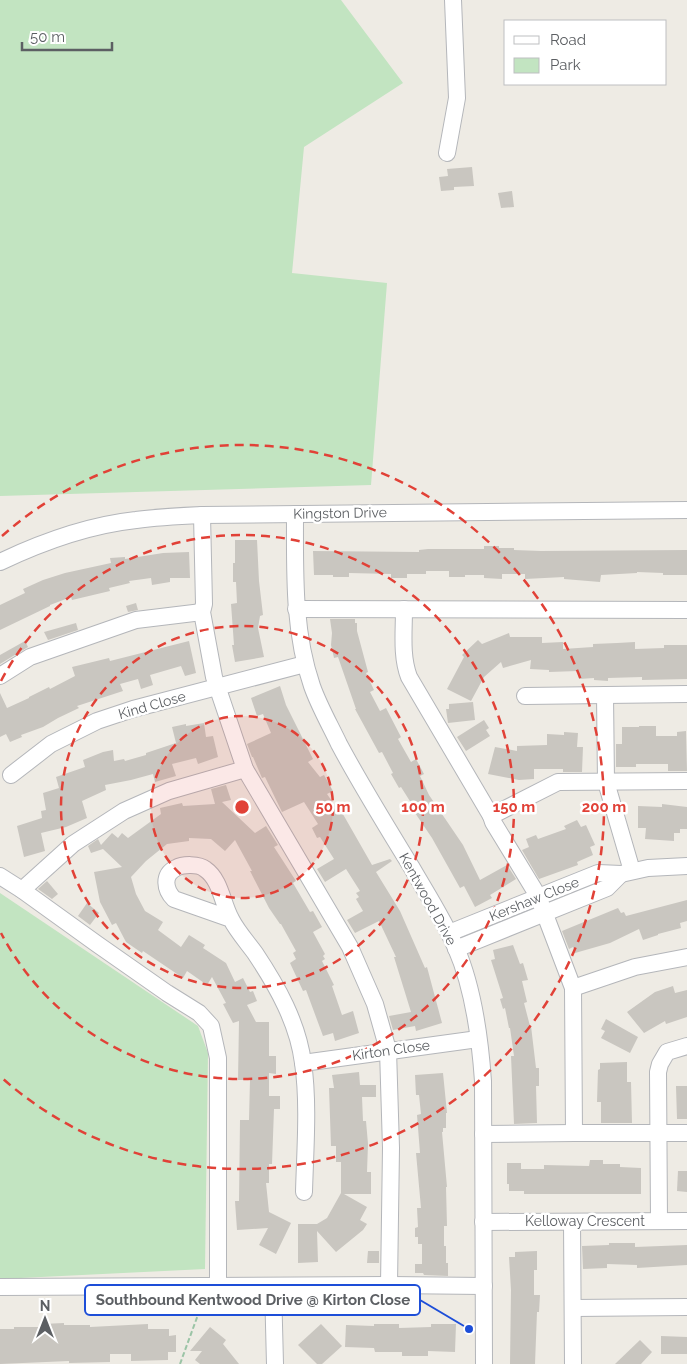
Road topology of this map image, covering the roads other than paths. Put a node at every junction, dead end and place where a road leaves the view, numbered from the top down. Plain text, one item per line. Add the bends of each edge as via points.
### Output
1 (454, 0) edge
2 (447, 153) dead end
3 (687, 510) edge
4 (295, 514) junction
5 (202, 515) junction
6 (0, 562) edge
7 (296, 609) junction
8 (404, 609) junction
9 (687, 610) edge
10 (202, 612) junction
11 (305, 664) junction
12 (0, 676) edge
13 (217, 687) junction
14 (687, 694) edge
15 (605, 695) junction
16 (525, 696) dead end
17 (244, 769) junction
18 (11, 775) dead end
19 (687, 781) edge
20 (606, 782) junction
21 (491, 816) junction
22 (687, 866) edge
23 (626, 873) junction
24 (0, 876) edge
25 (22, 890) junction
26 (538, 896) junction
27 (545, 913) junction
28 (231, 919) dead end
29 (449, 933) junction
30 (456, 949) junction
31 (687, 957) edge
32 (573, 988) junction
33 (478, 1039) junction
34 (687, 1046) edge
35 (388, 1050) junction
36 (303, 1063) junction
37 (687, 1132) edge
38 (574, 1133) junction
39 (659, 1133) junction
40 (483, 1134) junction
41 (304, 1192) dead end
42 (659, 1221) junction
43 (687, 1221) edge
44 (483, 1222) junction
45 (572, 1222) junction
46 (389, 1285) junction
47 (273, 1286) junction
48 (484, 1286) junction
49 (0, 1287) edge
50 (213, 1287) junction
51 (687, 1307) edge
52 (572, 1308) junction
53 (275, 1364) edge
54 (484, 1364) edge
55 (573, 1364) edge

1 - 2 street via 457,98
3 - 4 street, Kingston Drive
4 - 5 street, Kingston Drive
4 - 7 street, Kentwood Drive
5 - 6 street, Kingston Drive via 135,520 94,528
5 - 10 street
7 - 8 street
7 - 11 street, Kentwood Drive
8 - 9 street
8 - 21 street via 404,656 409,677
10 - 12 street via 136,620 30,657
10 - 13 street
11 - 13 street, Kind Close
11 - 29 street, Kentwood Drive via 340,746
13 - 17 street
13 - 18 street, Kind Close via 97,721 51,744
14 - 15 street
15 - 16 street
15 - 20 street
17 - 25 street via 169,791 124,811 73,844
17 - 35 street via 350,947 375,1004
19 - 20 street
20 - 21 street via 558,782
20 - 23 street
21 - 26 street
22 - 23 street, Kershaw Close via 662,866
23 - 26 street, Kershaw Close via 598,873
23 - 27 street, Kershaw Close via 607,888
24 - 25 street
25 - 50 street via 121,962 199,1013 211,1026 218,1058
26 - 27 street
26 - 29 street, Kershaw Close
27 - 30 street, Kershaw Close
27 - 32 street
28 - 36 street via 276,988 292,1024
29 - 30 street, Kentwood Drive
30 - 33 street, Kentwood Drive via 469,988
31 - 32 street via 635,967
32 - 38 street
33 - 35 street, Kirton Close
33 - 40 street, Kentwood Drive via 483,1081
34 - 39 street via 667,1052 660,1064
35 - 36 street, Kirton Close
35 - 46 street via 391,1148
36 - 41 street
37 - 39 street
38 - 39 street
38 - 40 street
39 - 42 street
40 - 44 street, Kentwood Drive
42 - 43 street, Kelloway Crescent
42 - 45 street, Kelloway Crescent
44 - 45 street, Kelloway Crescent
44 - 48 street, Kentwood Drive
45 - 52 street
46 - 47 street
46 - 48 street
47 - 50 street
47 - 53 street
48 - 54 street, Kentwood Drive
49 - 50 street
51 - 52 street
52 - 55 street

